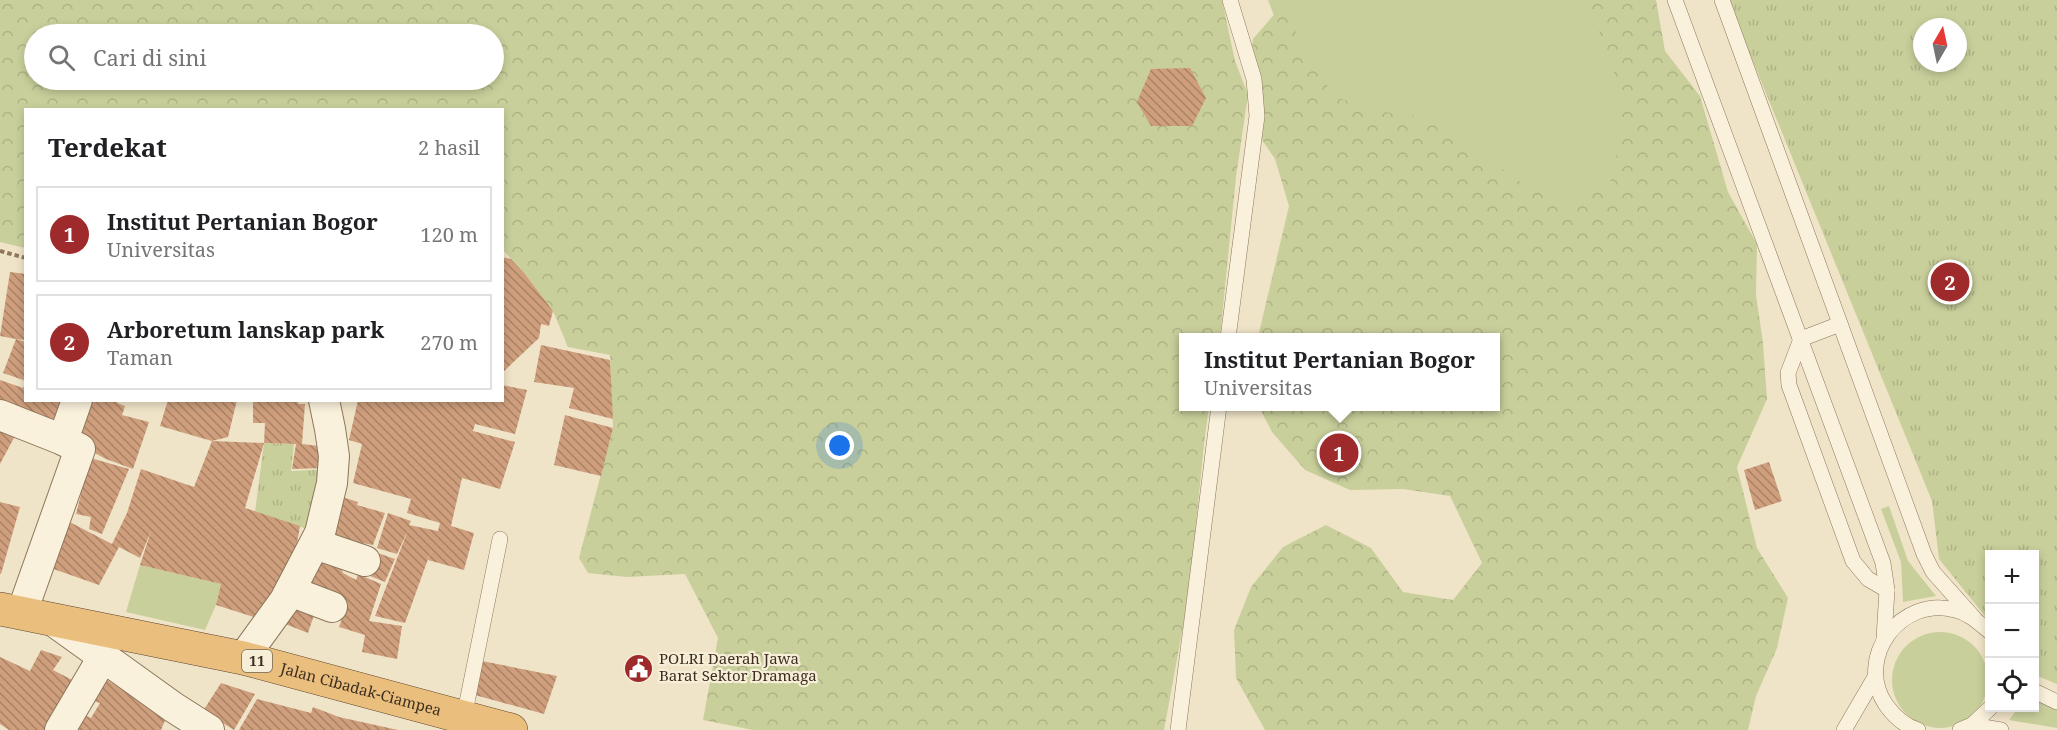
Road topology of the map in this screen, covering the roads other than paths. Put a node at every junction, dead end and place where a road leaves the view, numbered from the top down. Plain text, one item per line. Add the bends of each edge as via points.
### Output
1 (1230, 0) edge
2 (1675, 0) edge
3 (1722, 0) edge
4 (1840, 324) junction
5 (1229, 333) edge
6 (1801, 339) junction
7 (76, 402) edge
8 (324, 402) edge
9 (1218, 411) edge
10 (0, 415) edge
11 (63, 440) junction
12 (500, 538) dead end
13 (315, 544) junction
14 (365, 561) dead end
15 (1887, 590) junction
16 (290, 591) junction
17 (332, 607) dead end
18 (23, 613) edge
19 (1974, 618) junction
20 (1985, 628) edge
21 (1884, 638) junction
22 (103, 657) junction
23 (243, 658) junction
24 (1875, 677) junction
25 (2039, 693) edge
26 (2057, 702) edge
27 (1985, 712) edge
28 (464, 717) junction
29 (196, 726) edge
30 (1966, 728) edge
31 (60, 730) edge
32 (511, 730) edge
33 (1178, 730) edge
34 (1844, 730) edge
35 (1917, 730) edge
36 (2001, 730) edge

1 - 5 lane via 1254,80 1257,116
2 - 6 lane
3 - 4 lane
4 - 6 lane
4 - 19 lane via 1924,554 1933,572
6 - 15 lane via 1883,563
6 - 15 lane via 1788,372 1789,385 1853,561 1868,579
7 - 11 street
8 - 13 street via 334,456 332,483
9 - 33 lane
10 - 11 street
11 - 18 street via 80,449
12 - 28 lane
13 - 14 street
13 - 16 street
15 - 21 lane
16 - 17 street
16 - 23 street
18 - 22 street
18 - 23 highway, Jalan Cibadak-Ciampea / 11
19 - 20 lane
19 - 21 lane via 1955,610 1925,609 1898,622
21 - 24 lane
22 - 29 street
22 - 31 street
23 - 28 highway, Jalan Cibadak-Ciampea / 11
24 - 34 lane
24 - 35 lane via 1881,698 1893,715
25 - 26 lane
27 - 30 lane
28 - 32 highway, Jalan Cibadak-Ciampea / 11
30 - 36 lane

